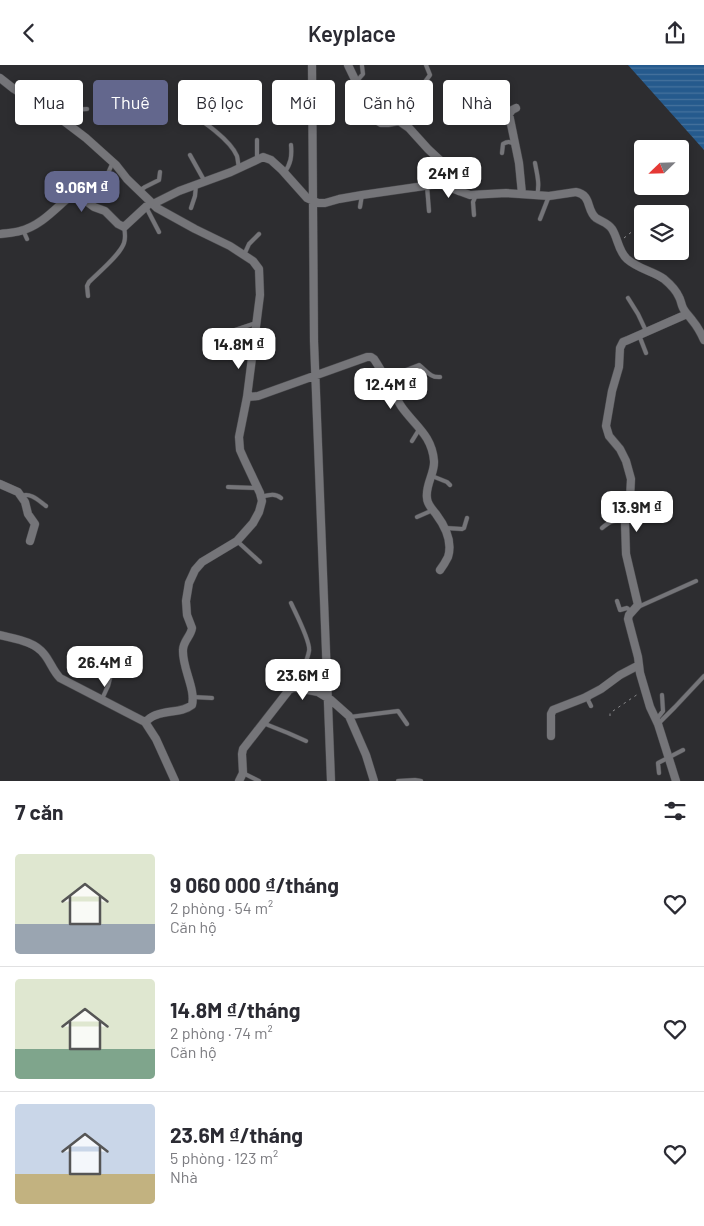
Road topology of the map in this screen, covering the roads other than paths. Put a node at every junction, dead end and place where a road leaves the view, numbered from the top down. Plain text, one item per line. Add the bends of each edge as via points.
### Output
1 (312, 65) edge
2 (348, 65) edge
3 (426, 65) edge
4 (362, 66) edge
5 (0, 78) edge
6 (355, 80) edge
7 (358, 80) edge
8 (427, 80) edge
9 (15, 89) edge
10 (516, 108) dead end
11 (83, 109) edge
12 (87, 109) dead end
13 (69, 125) edge
14 (207, 125) edge
15 (405, 125) edge
16 (257, 140) dead end
17 (515, 144) junction
18 (291, 145) dead end
19 (502, 153) dead end
20 (190, 155) dead end
21 (257, 159) junction
22 (113, 162) junction
23 (535, 163) dead end
24 (239, 168) junction
25 (160, 171) dead end
26 (284, 173) junction
27 (205, 182) junction
28 (196, 185) junction
29 (427, 186) junction
30 (100, 191) dead end
31 (139, 191) junction
32 (459, 191) junction
33 (522, 194) junction
34 (362, 195) junction
35 (476, 195) junction
36 (537, 195) junction
37 (549, 196) junction
38 (313, 201) junction
39 (150, 205) junction
40 (360, 207) dead end
41 (191, 208) dead end
42 (429, 211) dead end
43 (474, 215) dead end
44 (540, 219) dead end
45 (124, 227) junction
46 (23, 230) junction
47 (159, 232) dead end
48 (0, 234) edge
49 (259, 234) dead end
50 (27, 239) dead end
51 (244, 255) junction
52 (88, 296) dead end
53 (628, 298) dead end
54 (687, 314) junction
55 (256, 323) junction
56 (642, 333) junction
57 (217, 336) dead end
58 (255, 337) junction
59 (704, 340) edge
60 (266, 343) dead end
61 (646, 353) dead end
62 (402, 372) junction
63 (316, 375) junction
64 (440, 377) dead end
65 (387, 378) junction
66 (375, 382) dead end
67 (404, 390) dead end
68 (247, 397) junction
69 (420, 427) junction
70 (412, 441) dead end
71 (432, 476) junction
72 (0, 484) edge
73 (450, 485) dead end
74 (228, 487) dead end
75 (258, 488) junction
76 (21, 496) junction
77 (261, 497) junction
78 (281, 498) dead end
79 (46, 506) dead end
80 (433, 510) junction
81 (417, 517) dead end
82 (467, 518) dead end
83 (626, 522) junction
84 (446, 528) junction
85 (602, 528) dead end
86 (30, 541) dead end
87 (236, 541) junction
88 (260, 562) dead end
89 (440, 570) dead end
90 (696, 581) dead end
91 (617, 601) dead end
92 (291, 603) dead end
93 (634, 610) junction
94 (0, 635) edge
95 (116, 652) dead end
96 (639, 665) junction
97 (704, 676) edge
98 (293, 688) junction
99 (591, 694) junction
100 (662, 695) dead end
101 (193, 697) junction
102 (212, 698) dead end
103 (102, 699) junction
104 (329, 699) junction
105 (590, 706) dead end
106 (350, 717) junction
107 (146, 722) junction
108 (657, 722) junction
109 (263, 723) junction
110 (407, 724) dead end
111 (552, 736) dead end
112 (306, 741) dead end
113 (683, 750) dead end
114 (668, 757) junction
115 (244, 773) junction
116 (659, 773) dead end
117 (175, 781) edge
118 (239, 781) edge
119 (259, 781) edge
120 (331, 781) edge
121 (374, 781) edge
122 (398, 781) edge
123 (420, 781) edge
124 (676, 781) edge

1 - 38 street
2 - 6 street
3 - 8 lane via 430,72
4 - 7 lane via 363,74
5 - 9 street
10 - 17 street via 509,114
11 - 12 lane
13 - 22 street
14 - 24 lane via 229,145 237,156
15 - 32 street via 440,159
16 - 21 lane
17 - 19 lane via 505,142
17 - 33 street
18 - 26 lane via 291,159
20 - 27 lane
21 - 24 street
21 - 26 street via 271,160
22 - 30 lane
22 - 31 street
23 - 36 lane via 539,183
24 - 27 street
25 - 31 lane via 158,180
26 - 38 street via 306,198
27 - 28 street
28 - 39 street
28 - 41 lane
29 - 32 street via 443,185
29 - 34 street
29 - 42 lane
31 - 39 street
32 - 35 street
33 - 35 street
33 - 36 street
34 - 38 street via 326,203
34 - 40 lane
35 - 43 lane
36 - 37 street
37 - 44 lane
37 - 54 street via 576,192 584,195 592,213 611,227 626,258 666,280 680,297
38 - 63 street
39 - 45 street
39 - 47 lane
39 - 51 street
45 - 46 street via 105,211 74,195 45,219
45 - 52 lane via 124,245 89,282
46 - 48 street
46 - 50 lane
49 - 51 lane
51 - 55 street via 259,269
53 - 56 lane via 638,314
54 - 56 street
54 - 59 street
55 - 57 lane
55 - 58 street
56 - 61 lane
56 - 83 street via 623,342 620,348 606,426 626,461 631,479
58 - 60 lane via 262,336
58 - 68 street
62 - 64 lane via 419,365 435,378
62 - 65 lane
62 - 67 lane
63 - 65 street via 369,357
63 - 68 street
63 - 104 street
65 - 66 lane
65 - 69 street via 401,406
68 - 75 street via 239,437 240,450
69 - 70 lane
69 - 71 street via 435,462
71 - 73 lane
71 - 80 street via 427,498
72 - 76 street
74 - 75 lane
75 - 77 street
76 - 79 lane via 31,495
76 - 86 street via 35,524
77 - 78 lane via 278,495
77 - 87 street via 261,506 253,523
80 - 81 lane
80 - 84 street
82 - 84 lane via 462,529
83 - 85 lane via 613,520
83 - 93 street via 626,554 638,605
84 - 89 street via 448,557
87 - 88 lane
87 - 101 street via 202,562 189,583 186,615 192,631 183,651
90 - 93 lane
91 - 93 lane via 620,610
92 - 98 lane via 309,651
93 - 96 street via 628,619
94 - 103 street via 37,647 60,678
95 - 103 lane
96 - 99 street
96 - 108 street
97 - 108 lane
98 - 104 street via 318,692
98 - 109 street
99 - 105 lane
99 - 111 street via 553,710
100 - 108 lane via 663,711
101 - 102 lane
101 - 107 street via 189,708 156,715
103 - 107 street
104 - 106 street
104 - 120 street
106 - 110 lane via 398,711
106 - 121 street
107 - 117 street
108 - 114 street
109 - 112 lane
109 - 115 street via 243,749
113 - 114 lane
114 - 116 lane via 658,763
114 - 124 street
115 - 118 street
115 - 119 lane
122 - 123 lane

